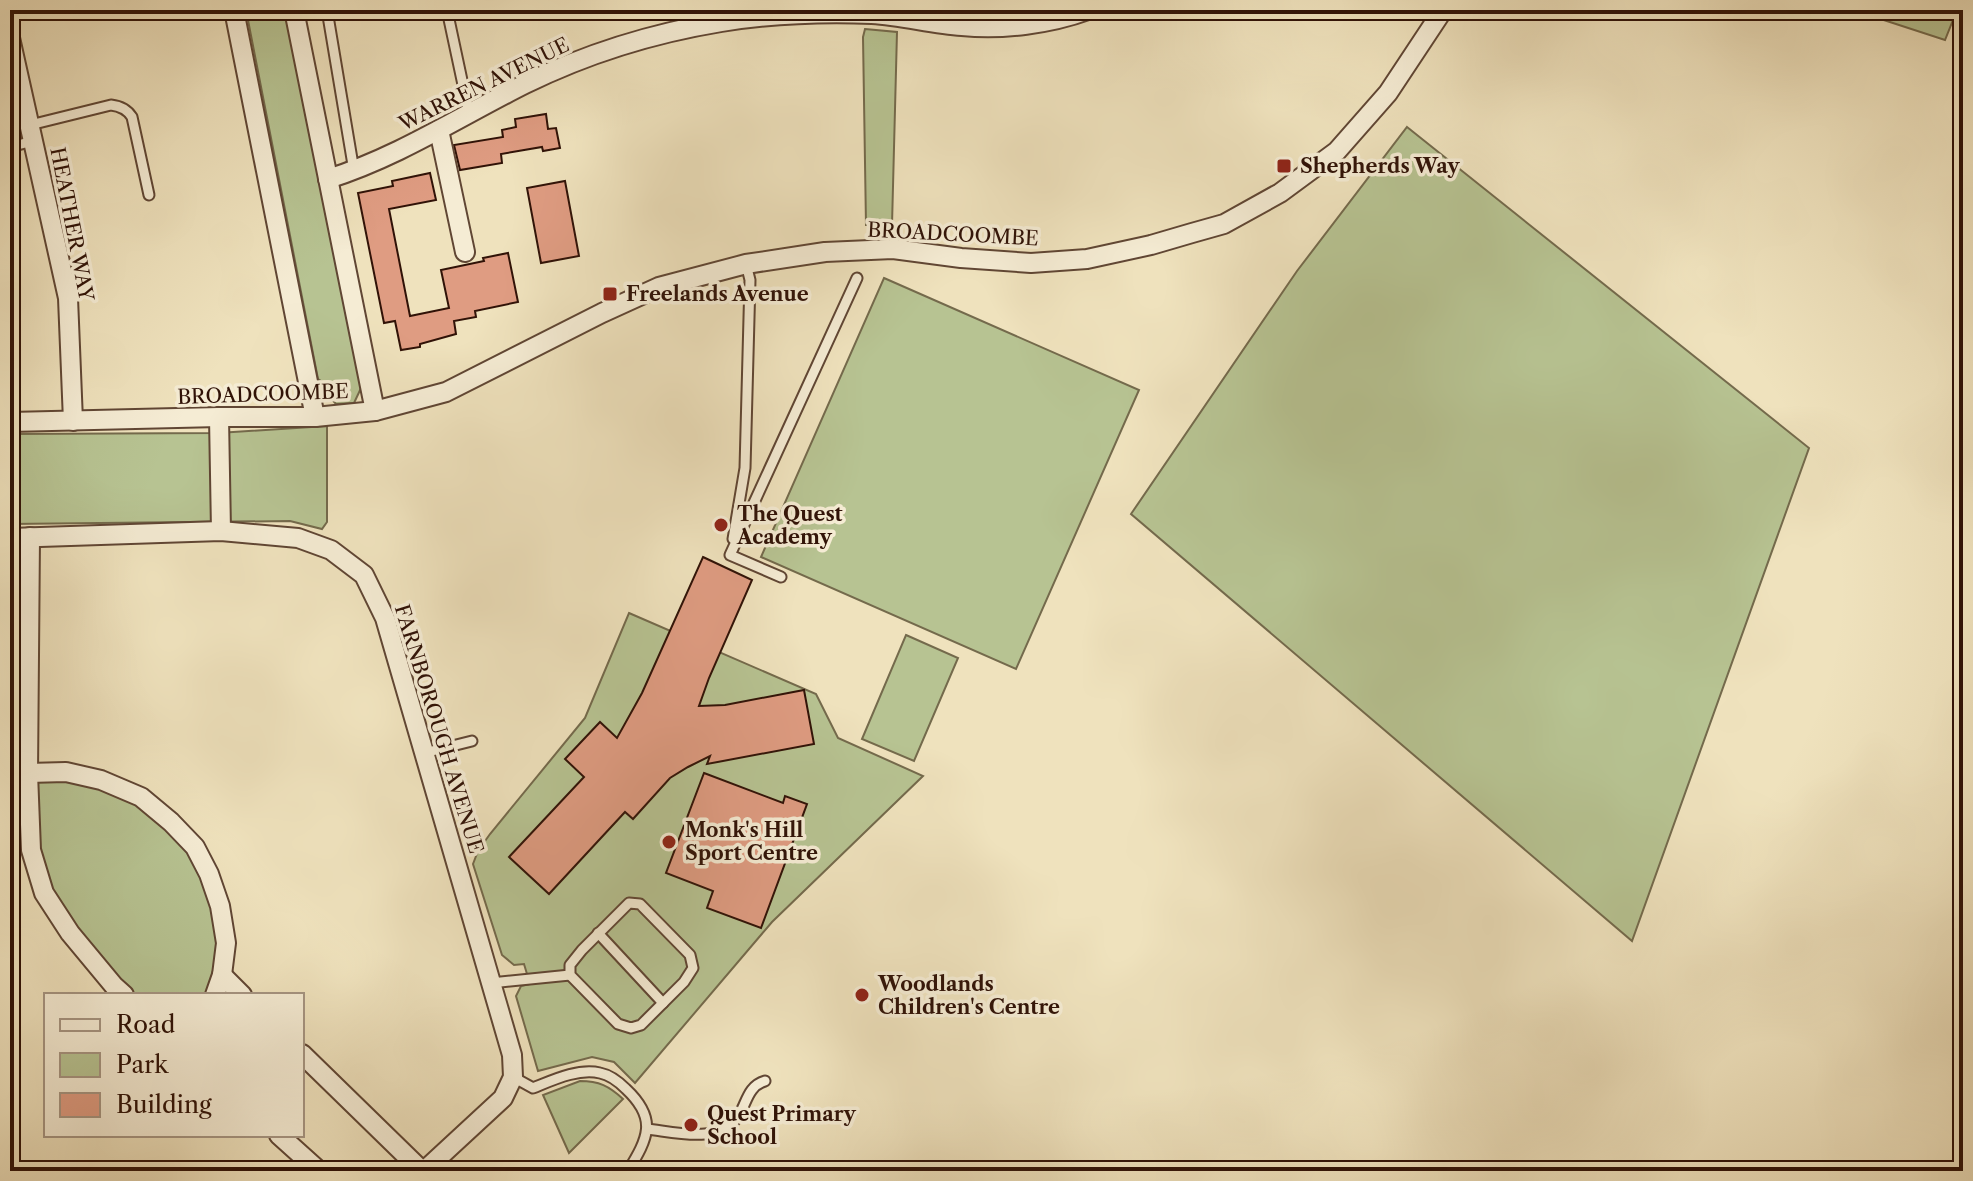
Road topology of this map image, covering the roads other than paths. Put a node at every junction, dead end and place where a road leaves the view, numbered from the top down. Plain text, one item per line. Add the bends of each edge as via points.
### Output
1 (234, 10) edge
2 (294, 10) edge
3 (327, 10) edge
4 (447, 10) edge
5 (1088, 10) edge
6 (1443, 10) edge
7 (10, 38) edge
8 (469, 113) junction
9 (439, 130) junction
10 (31, 133) junction
11 (10, 147) edge
12 (354, 171) junction
13 (328, 179) junction
14 (149, 195) dead end
15 (465, 252) dead end
16 (746, 264) junction
17 (857, 278) dead end
18 (375, 411) junction
19 (219, 417) junction
20 (315, 417) junction
21 (73, 421) junction
22 (10, 422) edge
23 (221, 531) junction
24 (30, 537) junction
25 (10, 538) edge
26 (730, 555) junction
27 (781, 577) dead end
28 (472, 741) dead end
29 (424, 753) junction
30 (28, 773) junction
31 (598, 933) junction
32 (222, 975) junction
33 (570, 975) junction
34 (491, 983) junction
35 (122, 993) edge
36 (216, 993) edge
37 (240, 993) edge
38 (663, 1003) junction
39 (304, 1056) edge
40 (513, 1077) junction
41 (765, 1081) dead end
42 (647, 1129) junction
43 (281, 1137) edge
44 (319, 1171) edge
45 (423, 1171) edge
46 (628, 1171) edge

1 - 20 street
2 - 13 street
3 - 12 lane
4 - 8 lane
5 - 8 street, WARREN AVENUE via 1002,27 873,14 721,22 586,58
6 - 16 street, BROADCOOMBE via 1388,93 1337,151 1280,193 1224,224 1087,259 1031,263 893,249
7 - 10 street, HEATHER WAY
8 - 9 street, WARREN AVENUE
9 - 12 street, WARREN AVENUE
9 - 15 street
10 - 11 lane
10 - 14 lane via 111,105 122,107 132,117
10 - 21 street, HEATHER WAY via 68,298
12 - 13 street, WARREN AVENUE
13 - 18 street
16 - 18 street, BROADCOOMBE via 659,287 446,392
16 - 26 lane via 750,280 745,468
17 - 26 lane
18 - 20 street, BROADCOOMBE
19 - 20 street, BROADCOOMBE
19 - 21 street, BROADCOOMBE
19 - 23 street
21 - 22 street, BROADCOOMBE
23 - 24 street, FARNBOROUGH AVENUE
23 - 29 street, FARNBOROUGH AVENUE via 298,538 331,550 364,575 385,618
24 - 25 street, FARNBOROUGH AVENUE
24 - 30 street
26 - 27 lane
28 - 29 lane
29 - 34 street, FARNBOROUGH AVENUE
30 - 32 street via 66,772 101,780 141,797 187,838 209,874 220,906 226,943
30 - 35 street via 31,850 44,893 70,933
31 - 33 lane via 570,965
31 - 38 lane
31 - 38 lane via 629,903 640,904 690,955 693,968
32 - 36 street
32 - 37 street
33 - 34 lane
33 - 38 lane via 618,1024 631,1028
34 - 40 street, FARNBOROUGH AVENUE via 512,1055
39 - 45 street
40 - 42 lane via 533,1088 581,1073 600,1073 639,1102
40 - 45 street via 503,1098
41 - 42 lane via 751,1090 739,1115 719,1131
42 - 46 lane
43 - 44 street

